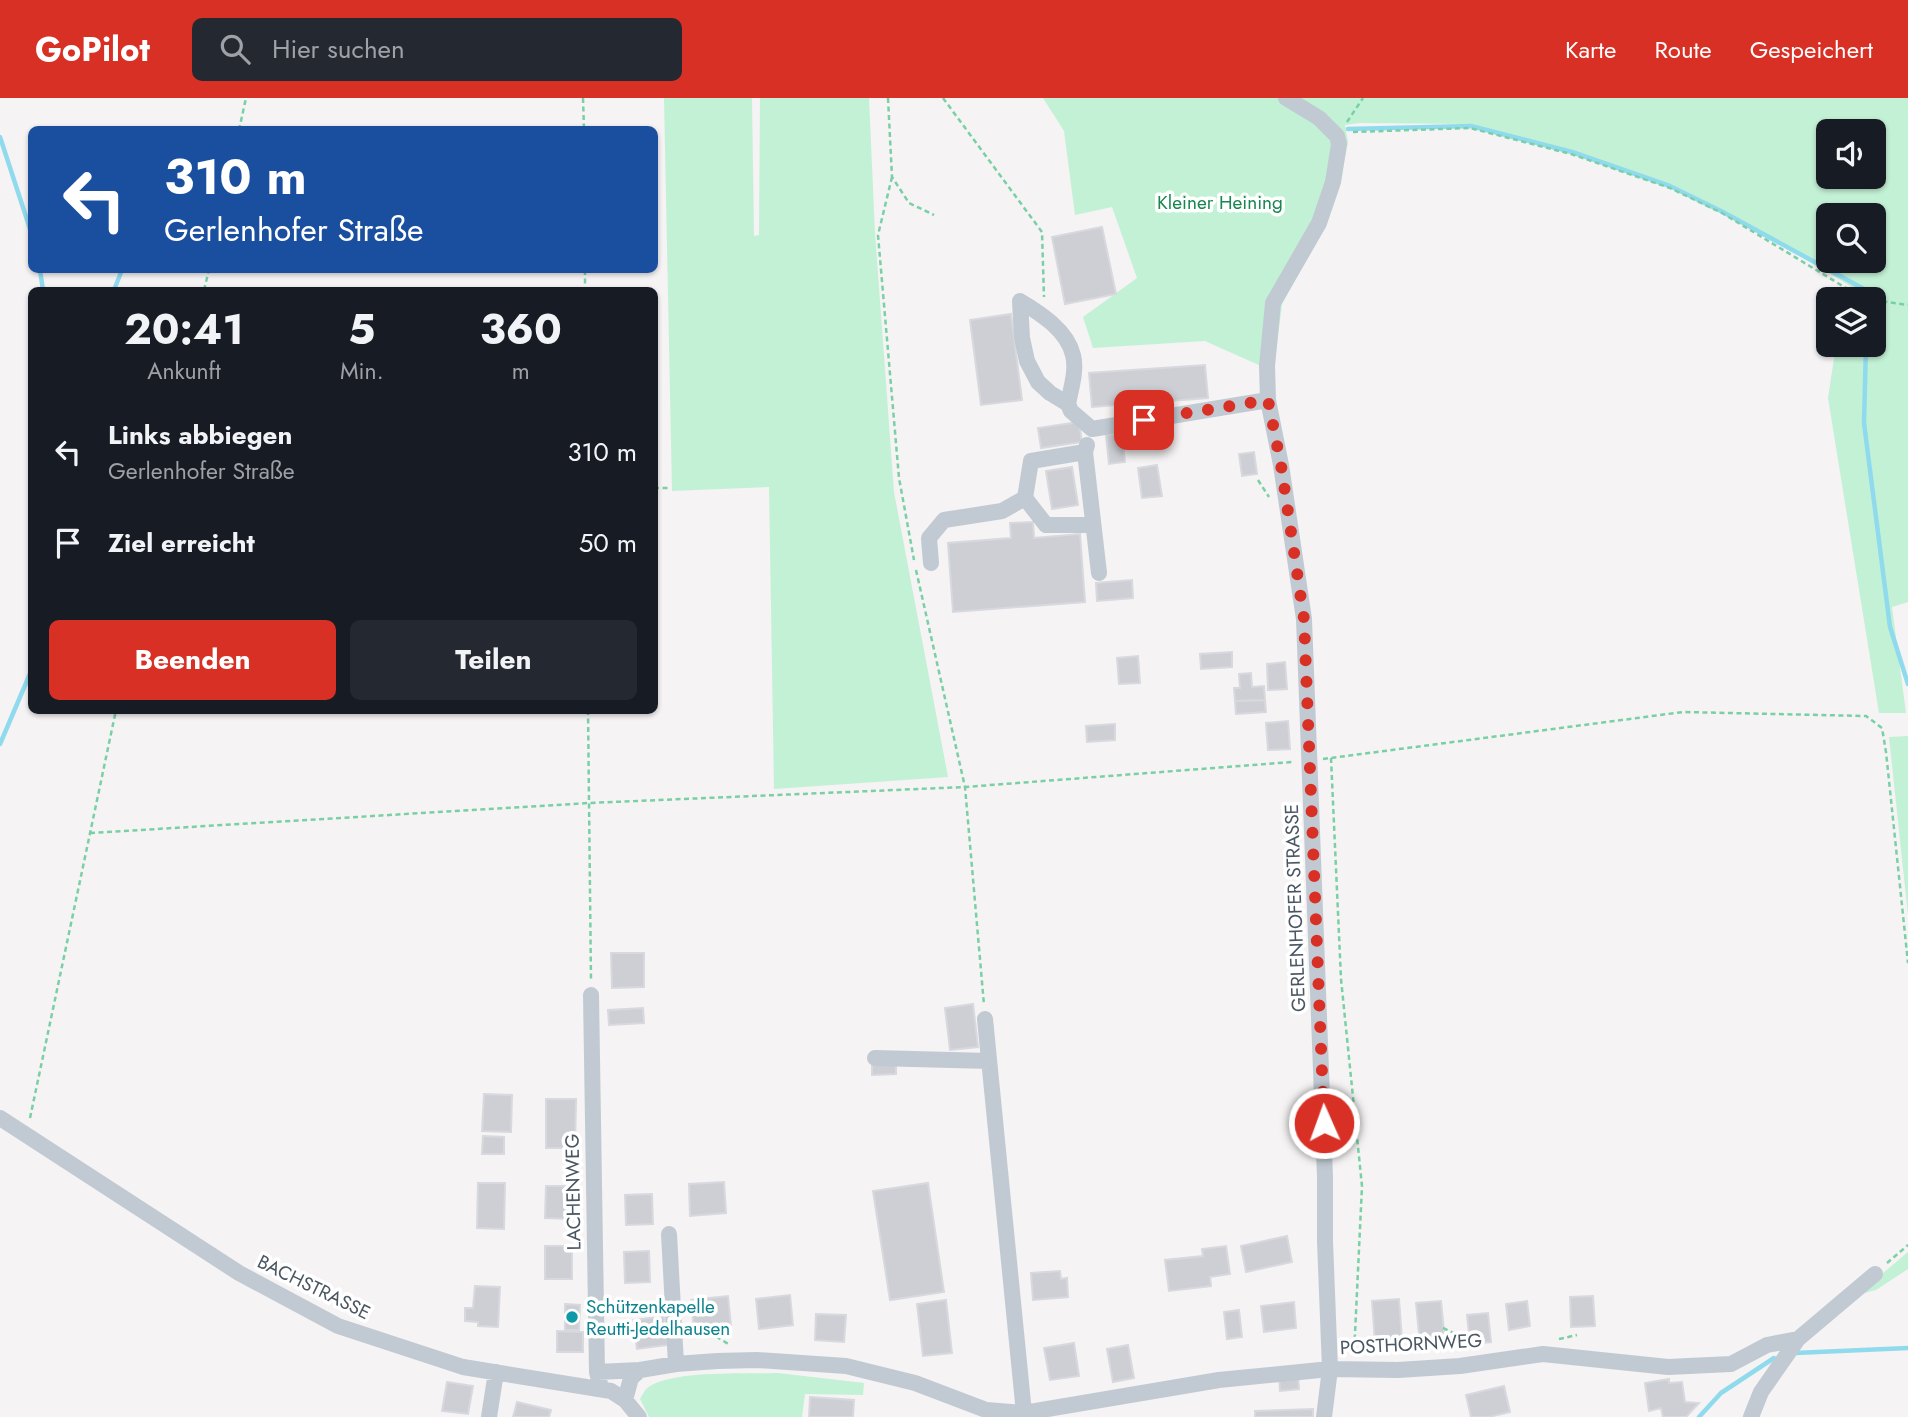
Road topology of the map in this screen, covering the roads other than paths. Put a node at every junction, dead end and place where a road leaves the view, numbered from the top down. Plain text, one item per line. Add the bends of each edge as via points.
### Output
1 (1286, 98) edge
2 (1268, 400) junction
3 (1068, 404) junction
4 (1092, 429) junction
5 (1084, 453) junction
6 (1025, 498) junction
7 (1093, 525) junction
8 (931, 564) dead end
9 (1099, 573) dead end
10 (591, 995) road end
11 (985, 1018) road end
12 (875, 1058) dead end
13 (989, 1061) junction
14 (0, 1118) edge
15 (669, 1234) dead end
16 (1875, 1274) road end
17 (1798, 1339) junction
18 (676, 1364) junction
19 (1330, 1369) junction
20 (640, 1370) junction
21 (496, 1372) junction
22 (597, 1372) junction
23 (601, 1388) junction
24 (625, 1400) junction
25 (1024, 1413) junction
26 (489, 1417) edge
27 (639, 1417) edge
28 (1324, 1417) edge
29 (1751, 1417) edge

1 - 2 street, GERLENHOFER STRASSE via 1319,118 1339,144 1333,182 1319,223 1273,303
2 - 4 street
2 - 19 street, GERLENHOFER STRASSE via 1304,619
3 - 3 street via 1038,382 1027,361 1020,301 1057,327 1073,353
3 - 4 street
4 - 5 street
5 - 6 street via 1031,461
5 - 7 street
6 - 7 street via 1046,526
6 - 8 street via 1002,511 944,520 929,538
7 - 9 street
10 - 22 street, LACHENWEG
11 - 13 street
12 - 13 street
13 - 25 street
14 - 21 street, BACHSTRASSE via 239,1273 338,1326 435,1360
15 - 18 street
16 - 17 street
17 - 19 street, POSTHORNWEG via 1768,1345 1731,1364 1668,1367 1543,1354 1460,1366
17 - 29 street via 1761,1392
18 - 20 street, POSTHORNWEG
18 - 25 street, POSTHORNWEG via 757,1360 846,1366 915,1382 986,1410
19 - 25 street, POSTHORNWEG via 1219,1380
19 - 28 street, GERLENHOFER STRASSE
20 - 22 street, POSTHORNWEG
20 - 24 street via 631,1378
21 - 23 street, BACHSTRASSE
21 - 26 street
22 - 23 street, LACHENWEG
23 - 24 street, BACHSTRASSE
24 - 27 street, BACHSTRASSE

